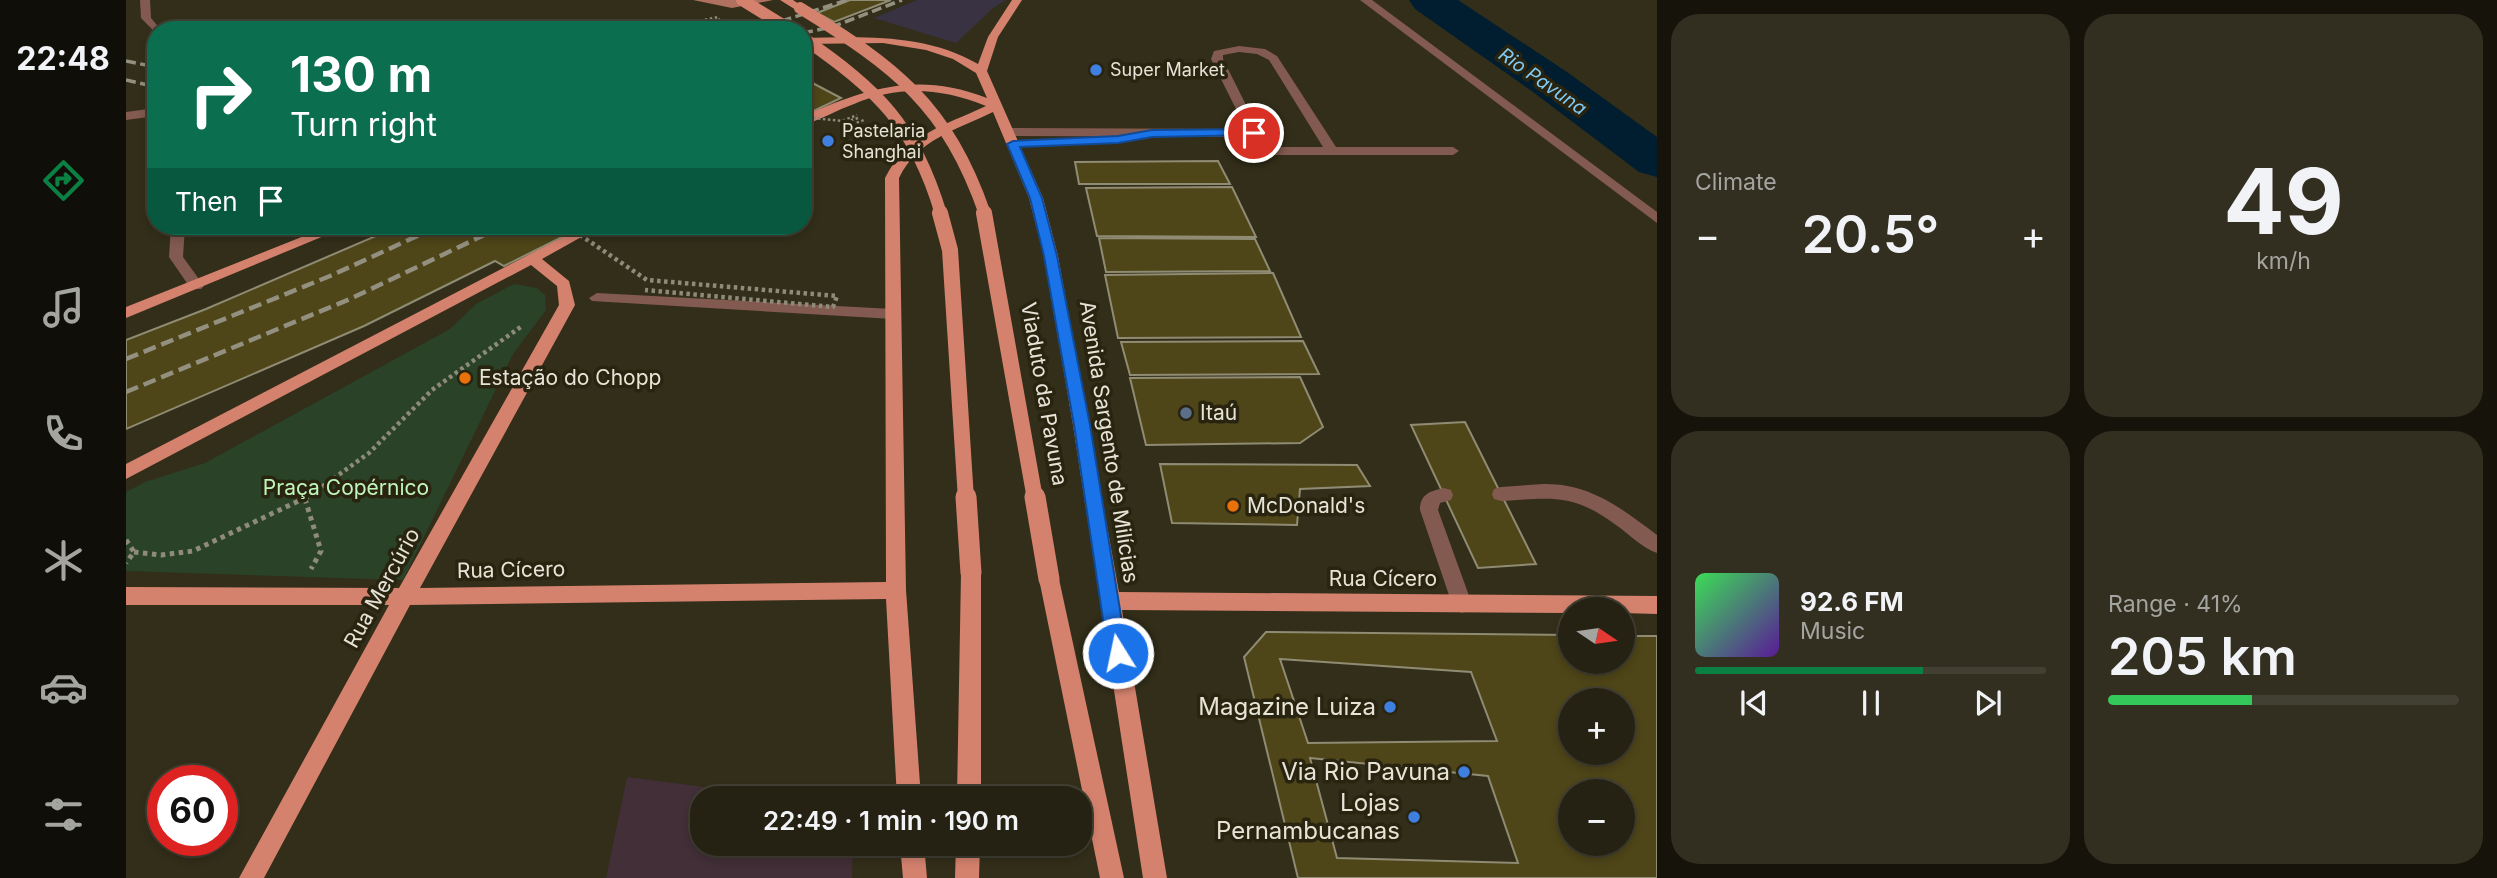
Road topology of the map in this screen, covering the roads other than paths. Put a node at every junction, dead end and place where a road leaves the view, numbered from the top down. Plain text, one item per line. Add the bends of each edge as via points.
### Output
1 (145, 0) edge
2 (698, 0) edge
3 (742, 0) edge
4 (766, 0) edge
5 (785, 0) edge
6 (1017, 0) edge
7 (1365, 0) edge
8 (148, 21) edge
9 (776, 21) edge
10 (867, 39) junction
11 (812, 40) edge
12 (812, 46) edge
13 (981, 71) junction
14 (891, 88) junction
15 (995, 105) junction
16 (147, 113) edge
17 (812, 115) edge
18 (126, 116) edge
19 (1254, 133) junction
20 (1011, 138) junction
21 (1332, 151) junction
22 (1453, 151) dead end
23 (1657, 219) edge
24 (180, 235) edge
25 (319, 235) edge
26 (577, 235) edge
27 (532, 259) junction
28 (196, 286) junction
29 (597, 298) dead end
30 (126, 313) edge
31 (893, 314) junction
32 (126, 472) edge
33 (1501, 494) dead end
34 (1444, 495) dead end
35 (1657, 545) edge
36 (896, 590) junction
37 (126, 596) edge
38 (405, 597) junction
39 (1109, 601) junction
40 (1462, 604) junction
41 (1657, 606) edge
42 (908, 786) edge
43 (969, 786) edge
44 (913, 856) edge
45 (968, 856) edge
46 (251, 878) edge
47 (915, 878) edge
48 (967, 878) edge
49 (1112, 878) edge
50 (1155, 878) edge

1 - 8 street
2 - 4 main road via 739,5
3 - 9 main road, bridge
5 - 49 main road, Viaduto da Pavuna, bridge via 856,44 909,85 958,148 986,218 1049,579
6 - 13 main road via 993,37
7 - 23 street
10 - 11 main road
10 - 13 main road via 928,47
10 - 14 main road via 884,58
12 - 43 main road, bridge via 889,107 922,161 950,250 971,573
13 - 15 main road, Avenida Sargento de Milícias
14 - 15 main road via 933,85
14 - 17 main road
15 - 20 main road, Avenida Sargento de Milícias
15 - 31 main road via 930,135 907,153 895,170
16 - 18 street
19 - 20 street via 1152,134 1118,140
19 - 21 street via 1264,149
19 - 21 street via 1217,60 1218,53 1253,50 1273,58
20 - 39 main road, Avenida Sargento de Milícias via 1036,198 1051,256
21 - 22 street
24 - 28 street via 176,257
25 - 28 main road
26 - 27 main road
27 - 32 main road
27 - 38 main road, Rua Mercúrio via 564,284 567,305
28 - 30 main road
29 - 31 street
31 - 36 main road
33 - 35 street via 1570,492 1590,499
34 - 40 street via 1434,496 1429,510
36 - 38 main road, Rua Cícero
36 - 42 main road
37 - 38 main road, Rua Cícero
38 - 46 main road, Rua Mercúrio
39 - 40 main road, Rua Cícero
39 - 50 main road, Avenida Sargento de Milícias
40 - 41 main road, Rua Cícero
44 - 47 main road
45 - 48 main road

